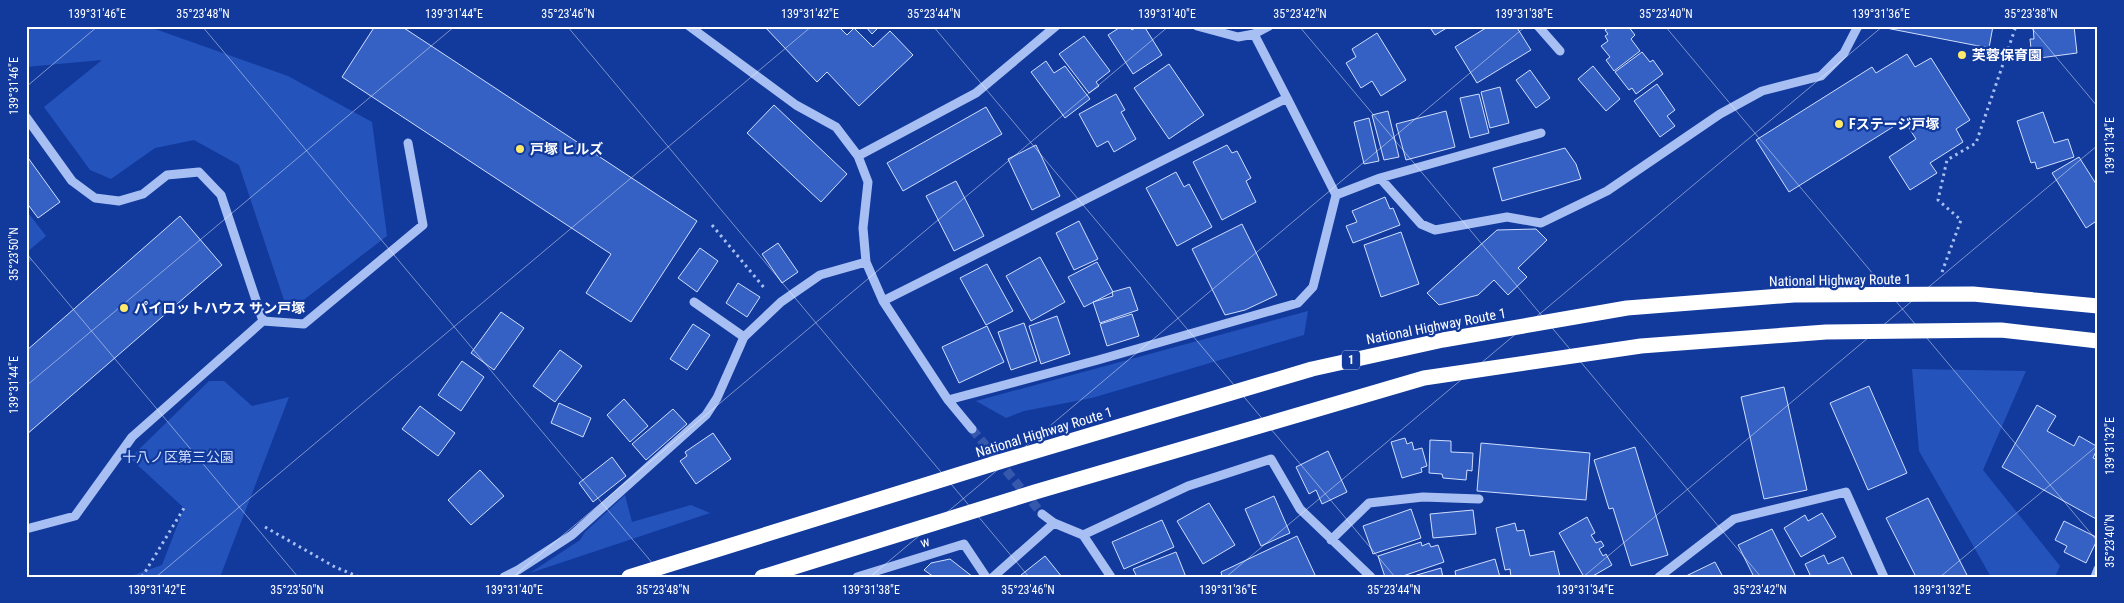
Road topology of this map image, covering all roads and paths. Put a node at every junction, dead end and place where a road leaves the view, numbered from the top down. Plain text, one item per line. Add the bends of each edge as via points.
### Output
1 (689, 26) edge
2 (1056, 26) edge
3 (1197, 26) edge
4 (1269, 26) edge
5 (1538, 26) edge
6 (1858, 26) edge
7 (2016, 26) edge
8 (1254, 34) junction
9 (1560, 51) dead end
10 (1287, 98) junction
11 (26, 117) edge
12 (1541, 133) dead end
13 (408, 143) dead end
14 (858, 156) junction
15 (1380, 178) junction
16 (1336, 195) junction
17 (712, 225) dead end
18 (866, 262) junction
19 (1942, 273) dead end
20 (883, 301) junction
21 (694, 302) dead end
22 (778, 305) junction
23 (2098, 306) edge
24 (264, 321) junction
25 (744, 336) junction
26 (2098, 341) edge
27 (948, 400) junction
28 (972, 429) tunnel mouth
29 (1479, 499) dead end
30 (184, 508) dead end
31 (1042, 514) tunnel mouth
32 (1054, 523) junction
33 (265, 527) dead end
34 (26, 529) edge
35 (1083, 535) junction
36 (1331, 540) junction
37 (2098, 569) edge
38 (142, 577) edge
39 (359, 577) edge
40 (504, 577) edge
41 (630, 577) edge
42 (762, 577) edge
43 (857, 577) edge
44 (986, 577) edge
45 (993, 577) edge
46 (1111, 577) edge
47 (1371, 577) edge
48 (1659, 577) edge
49 (1884, 577) edge
50 (2095, 577) edge

1 - 14 street via 796,105 836,127
2 - 14 street via 976,93
3 - 8 street via 1238,37
4 - 8 street
5 - 9 street
6 - 15 street via 1844,53 1821,76 1762,91 1720,114 1607,191 1541,223 1507,218 1435,230 1421,224
7 - 19 path via 1976,143 1947,160 1938,200 1961,220
8 - 10 street
10 - 16 street
10 - 20 street
11 - 24 street via 72,181 94,198 119,201 143,194 167,175 199,172 221,195
12 - 15 street
13 - 24 street via 422,225 304,324
14 - 18 street via 868,182 863,228
15 - 16 street
16 - 27 street via 1313,287 1298,303
17 - 22 path
18 - 20 street
18 - 22 street via 820,275
20 - 27 street
21 - 25 street
22 - 25 street
23 - 41 highway, National Highway Route 1 / 1 via 1973,294 1794,296 1627,308 1443,340 1312,369
24 - 34 street via 132,436 75,516
25 - 40 street via 717,398 706,415 572,535
26 - 42 highway via 2001,330 1826,332 1640,346 1424,378
27 - 28 street
29 - 36 street via 1423,497 1369,502
30 - 38 path
31 - 32 street
32 - 35 street
32 - 45 street
33 - 39 path
35 - 36 street via 1188,486 1271,459 1300,509
35 - 46 street
36 - 47 street
37 - 50 street
43 - 44 street, w via 964,544
48 - 49 street via 1734,519 1846,492

